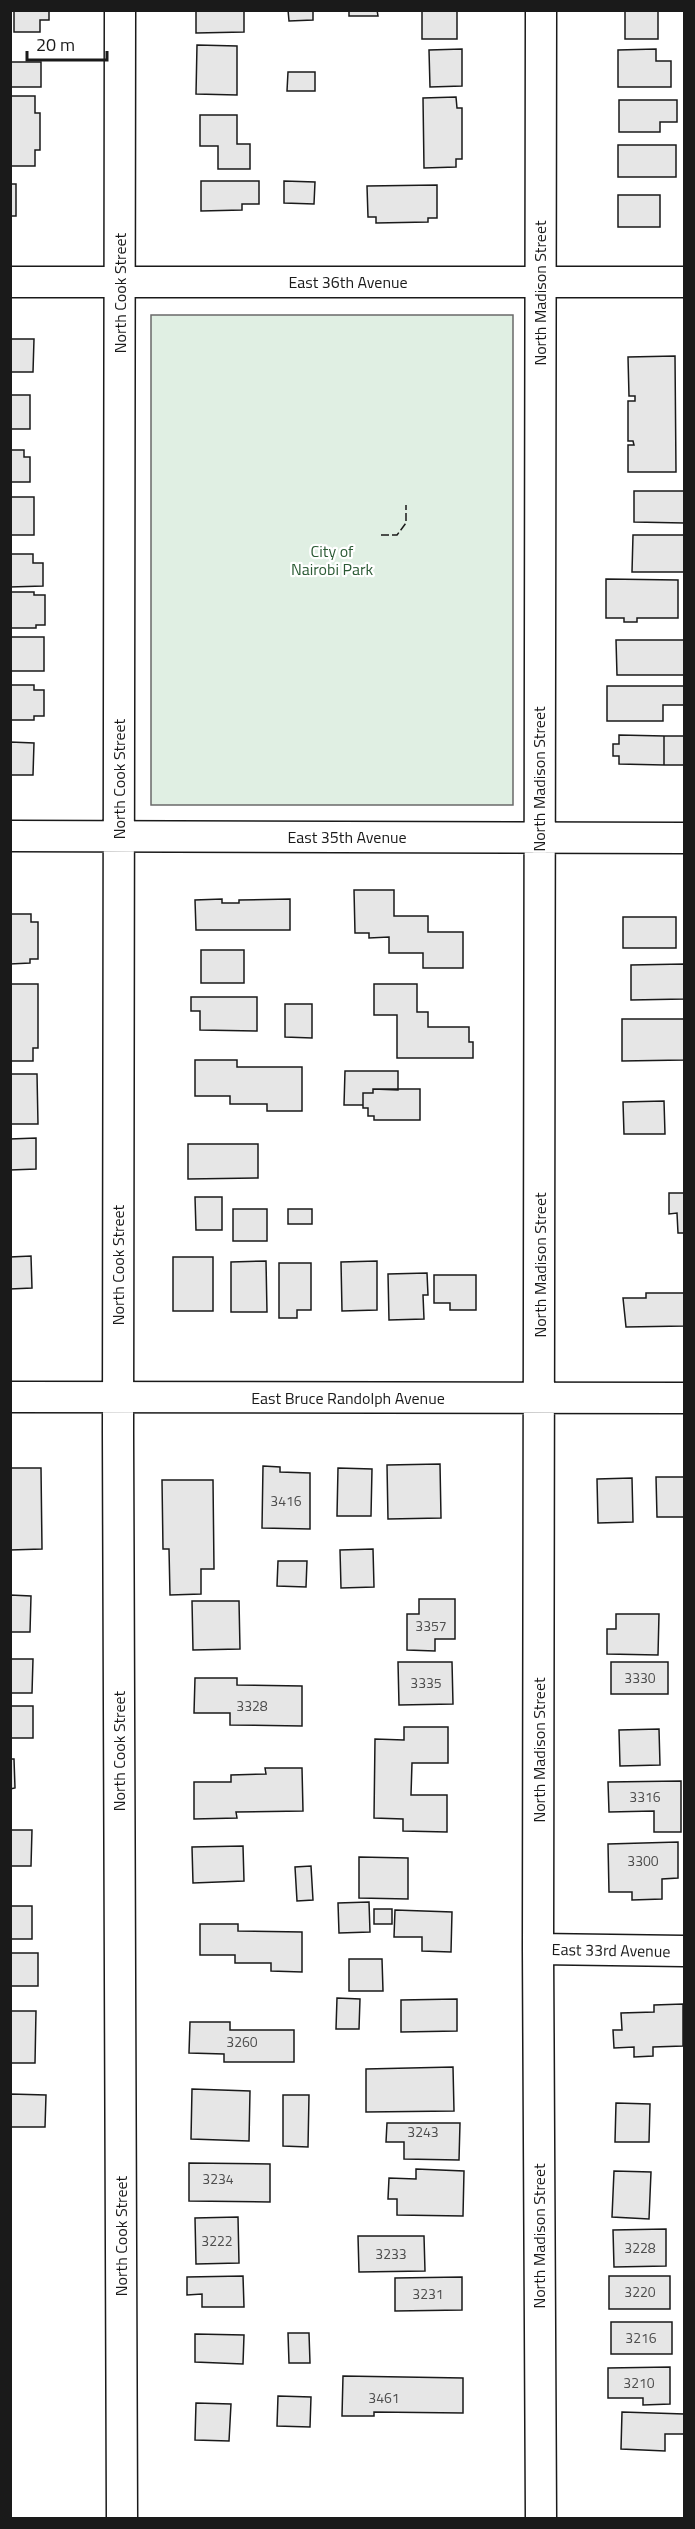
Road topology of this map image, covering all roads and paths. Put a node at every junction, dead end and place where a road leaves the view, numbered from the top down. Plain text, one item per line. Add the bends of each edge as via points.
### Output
1 (120, 10) edge
2 (541, 10) edge
3 (539, 281) junction
4 (10, 282) edge
5 (120, 282) junction
6 (684, 282) edge
7 (10, 836) edge
8 (119, 837) junction
9 (539, 838) junction
10 (684, 838) edge
11 (10, 1397) edge
12 (118, 1397) junction
13 (540, 1398) junction
14 (684, 1398) edge
15 (538, 1948) junction
16 (684, 1951) edge
17 (122, 2518) edge
18 (541, 2518) edge

1 - 5 street, North Cook Street
2 - 3 street, North Madison Street
3 - 5 street, East 36th Avenue
3 - 6 street, East 36th Avenue
3 - 9 street, North Madison Street
4 - 5 street, East 36th Avenue
5 - 8 street, North Cook Street
7 - 8 street, East 35th Avenue
8 - 9 street, East 35th Avenue
8 - 12 street, North Cook Street
9 - 10 street, East 35th Avenue
9 - 13 street, North Madison Street
11 - 12 street, East Bruce Randolph Avenue
12 - 13 street, East Bruce Randolph Avenue
12 - 17 street, North Cook Street
13 - 14 street, East Bruce Randolph Avenue
13 - 15 street, North Madison Street
15 - 16 street, East 33rd Avenue
15 - 18 street, North Madison Street

